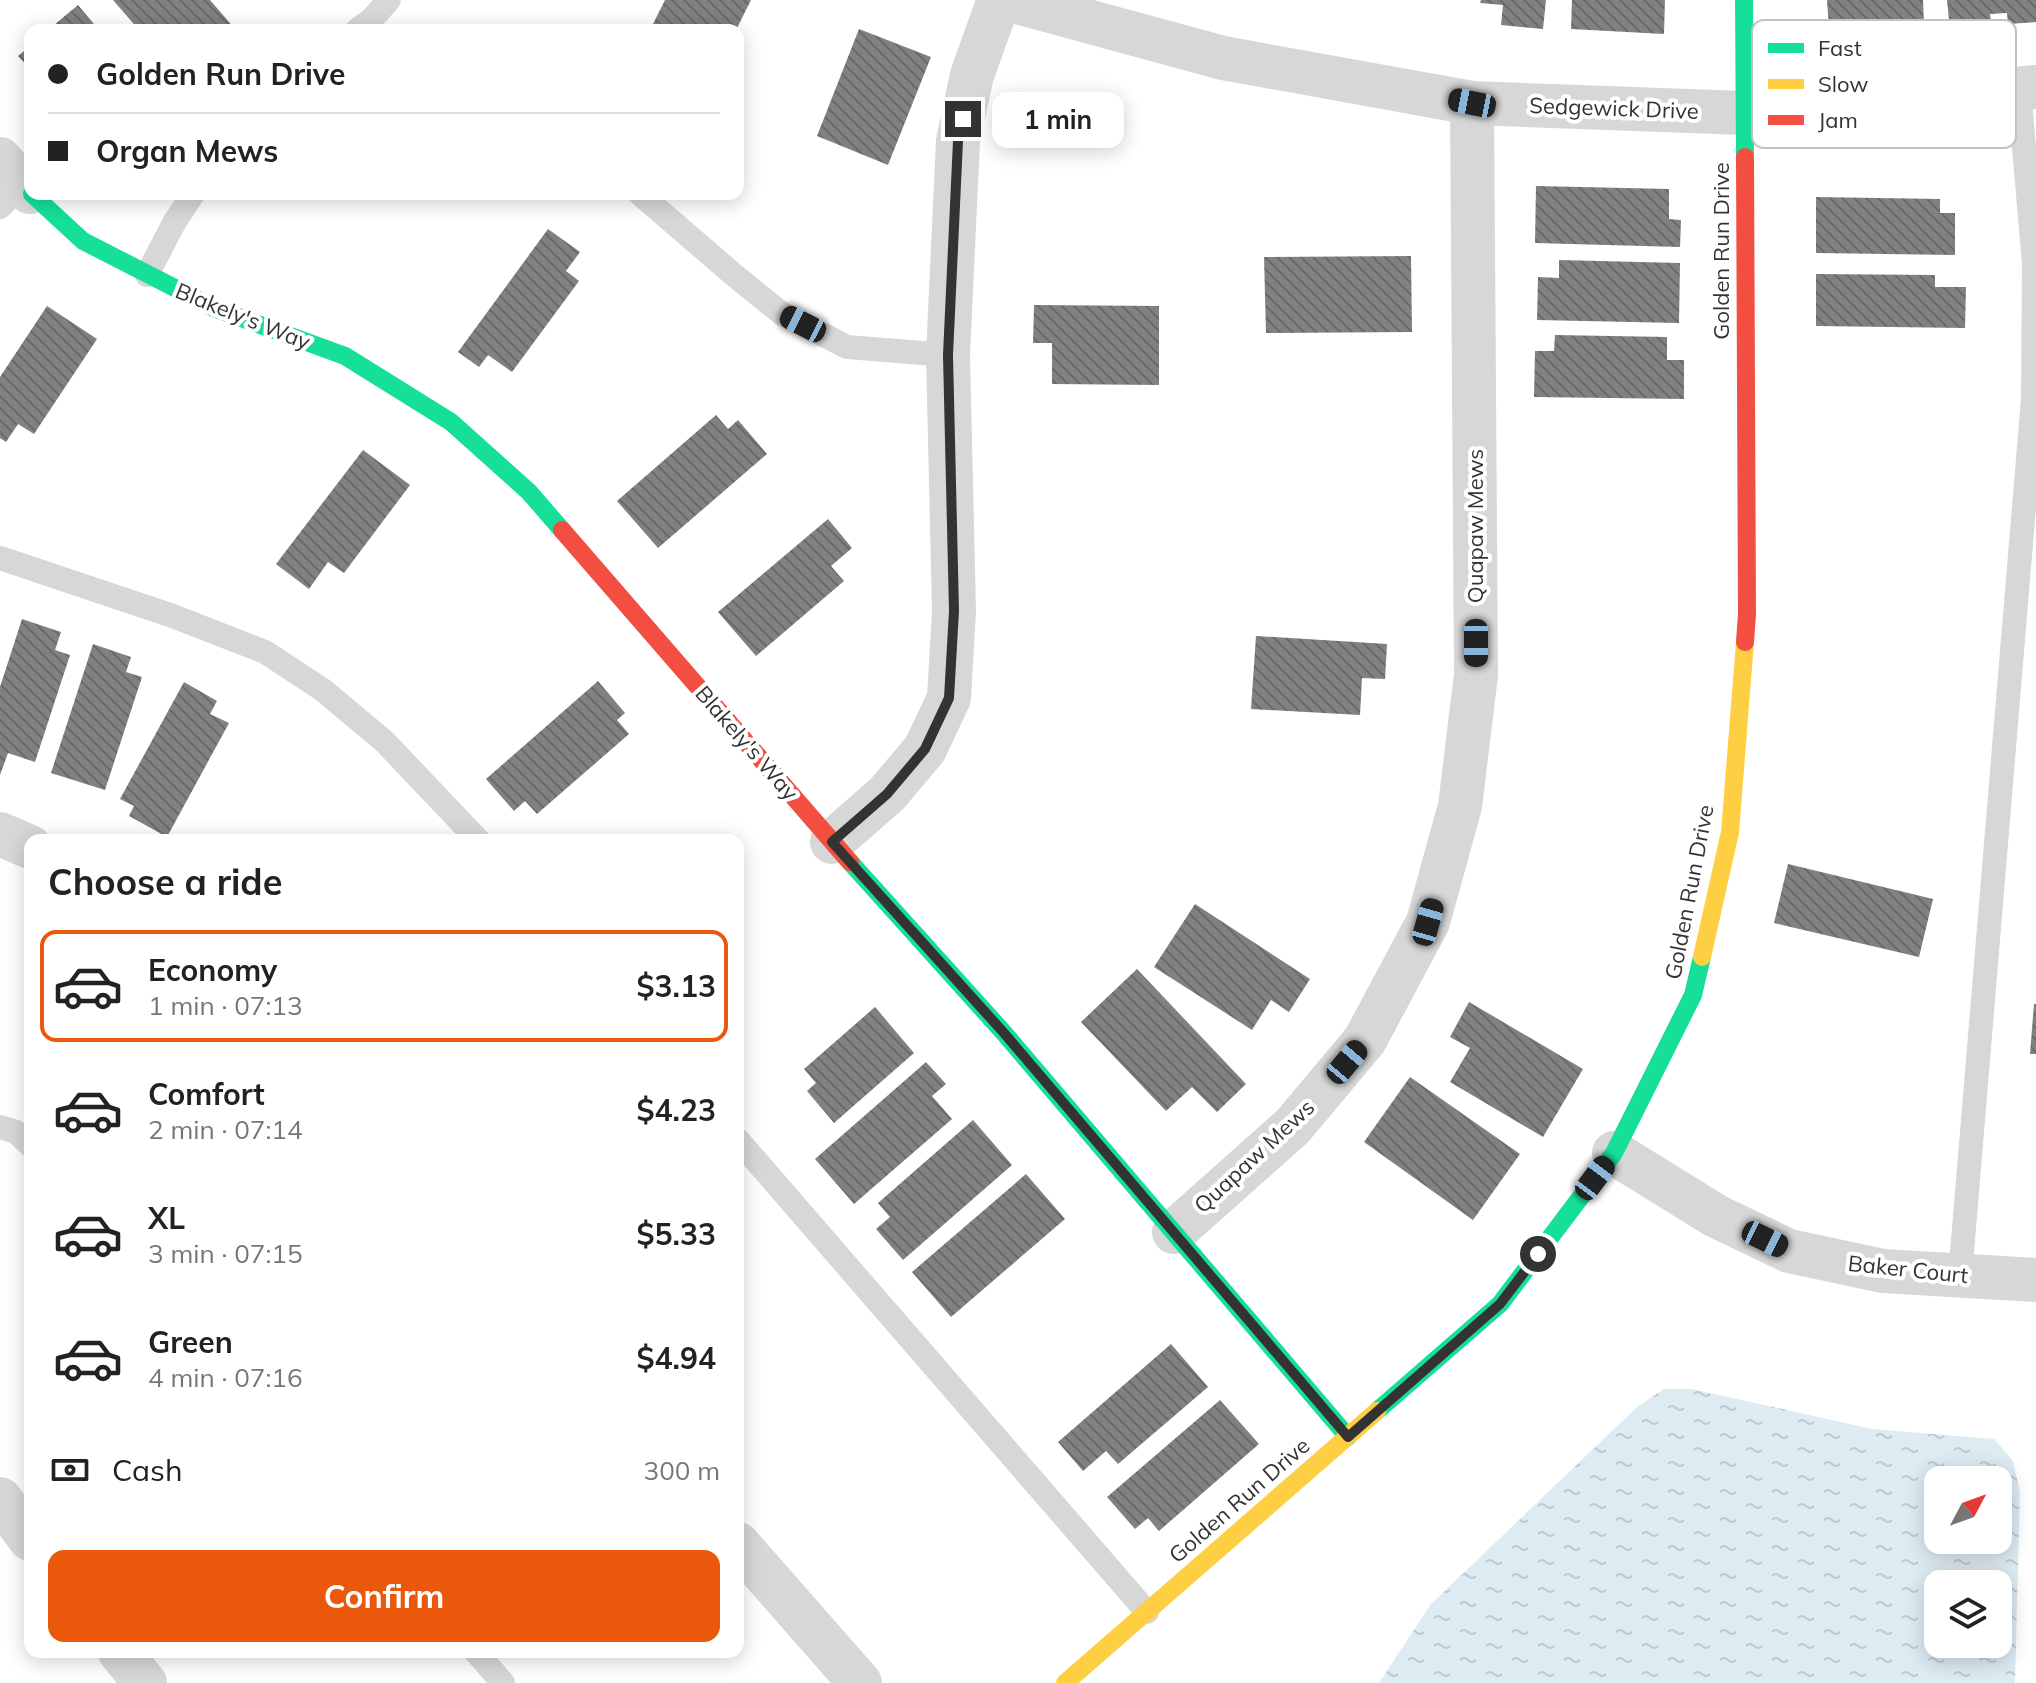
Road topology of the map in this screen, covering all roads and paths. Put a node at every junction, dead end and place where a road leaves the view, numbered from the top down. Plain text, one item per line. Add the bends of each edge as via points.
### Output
1 (389, 0) edge
2 (999, 0) edge
3 (1010, 0) edge
4 (1744, 0) edge
5 (373, 24) edge
6 (2027, 88) edge
7 (1472, 103) junction
8 (1752, 112) edge
9 (1744, 113) junction
10 (33, 200) edge
11 (189, 200) edge
12 (647, 200) edge
13 (147, 275) junction
14 (948, 355) junction
15 (0, 558) edge
16 (0, 834) edge
17 (472, 834) edge
18 (832, 842) junction
19 (24, 844) edge
20 (0, 1127) edge
21 (24, 1139) edge
22 (744, 1147) edge
23 (1614, 1153) junction
24 (1174, 1232) junction
25 (1960, 1276) junction
26 (2036, 1280) edge
27 (1348, 1437) junction
28 (0, 1499) edge
29 (24, 1531) edge
30 (744, 1551) edge
31 (1147, 1612) junction
32 (125, 1658) edge
33 (481, 1658) edge
34 (145, 1683) edge
35 (503, 1683) edge
36 (860, 1683) edge
37 (1065, 1683) edge

1 - 5 lane
2 - 14 street via 972,75 958,141
3 - 7 street, Sedgewick Drive via 1223,58
4 - 9 street, Golden Run Drive
6 - 25 lane via 2033,399
7 - 9 street, Sedgewick Drive
7 - 24 street, Quapaw Mews via 1476,675 1460,806 1428,922 1365,1040 1293,1126
8 - 9 street, Sedgewick Drive
9 - 23 street, Golden Run Drive via 1747,614 1730,832 1693,995
10 - 13 street, Blakely's Way via 83,241
11 - 13 lane
12 - 14 lane via 781,313 847,347
13 - 18 street, Blakely's Way via 214,308 345,356 451,422 529,492
14 - 18 street via 954,611 949,698 925,749 887,794
15 - 17 lane via 265,652 323,690 385,742
16 - 19 street
18 - 24 street, Blakely's Way
20 - 21 lane
22 - 31 lane
23 - 25 street, Baker Court via 1716,1216 1789,1251 1883,1271
23 - 27 street, Golden Run Drive via 1500,1304
24 - 27 street, Blakely's Way
25 - 26 street, Baker Court
27 - 31 street, Golden Run Drive
28 - 29 street
30 - 36 street
31 - 37 street, Golden Run Drive
32 - 34 street
33 - 35 lane

